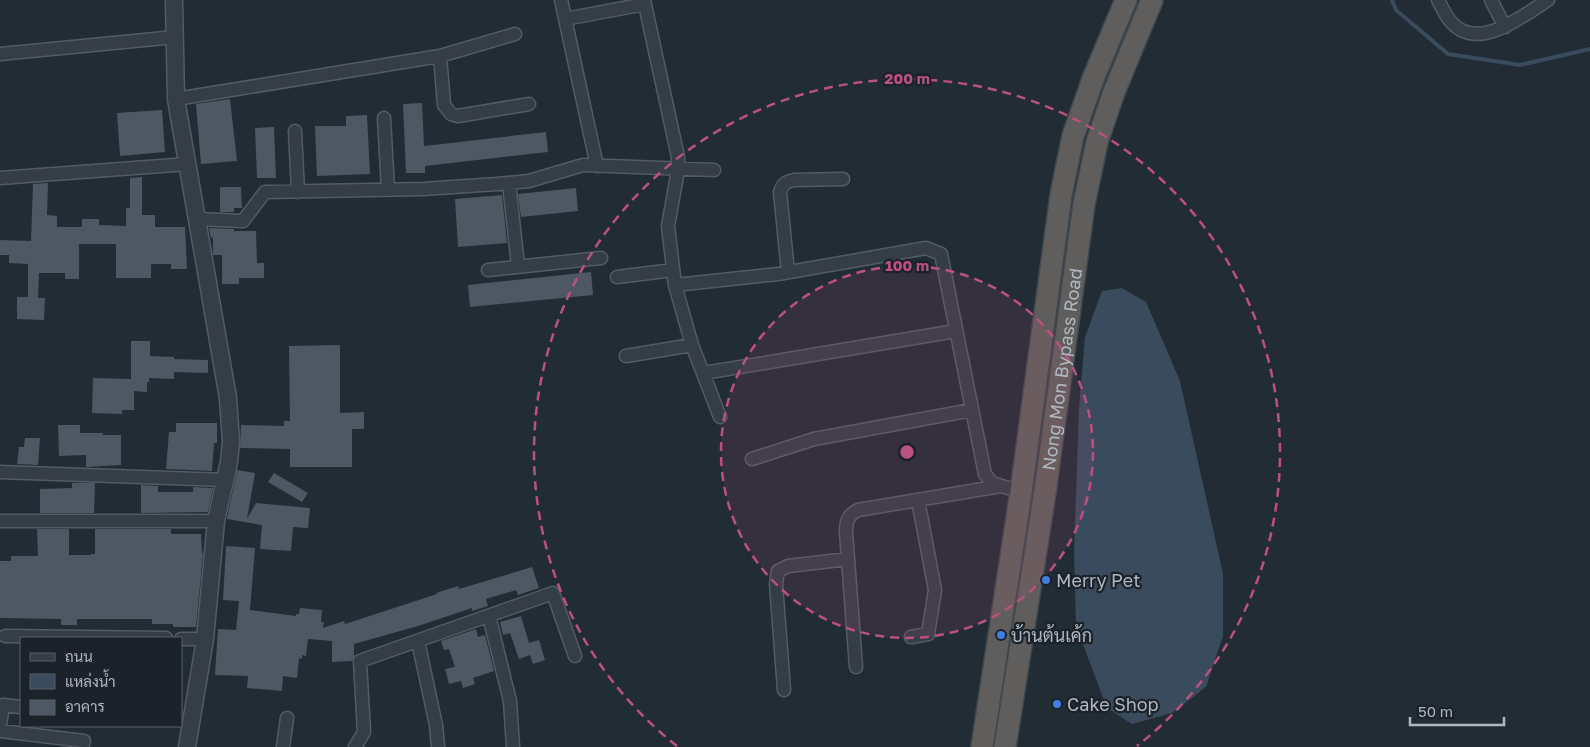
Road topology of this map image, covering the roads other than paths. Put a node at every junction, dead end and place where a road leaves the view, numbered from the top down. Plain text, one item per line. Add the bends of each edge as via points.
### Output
1 (174, 0) edge
2 (561, 0) edge
3 (1126, 0) edge
4 (1152, 0) edge
5 (1438, 0) edge
6 (1491, 0) edge
7 (1548, 0) edge
8 (644, 2) edge
9 (565, 19) junction
10 (1505, 27) junction
11 (515, 34) dead end
12 (175, 37) junction
13 (0, 54) edge
14 (440, 56) junction
15 (176, 99) junction
16 (529, 104) dead end
17 (384, 118) dead end
18 (295, 131) dead end
19 (188, 164) junction
20 (597, 166) junction
21 (678, 170) junction
22 (714, 170) dead end
23 (0, 178) edge
24 (843, 179) dead end
25 (509, 182) junction
26 (388, 190) junction
27 (298, 192) junction
28 (198, 219) junction
29 (601, 258) dead end
30 (518, 266) junction
31 (488, 270) dead end
32 (673, 270) junction
33 (788, 272) junction
34 (618, 276) dead end
35 (675, 285) junction
36 (956, 331) junction
37 (692, 345) junction
38 (626, 356) dead end
39 (704, 373) junction
40 (972, 410) junction
41 (720, 417) dead end
42 (752, 459) dead end
43 (0, 472) edge
44 (226, 480) junction
45 (1012, 489) junction
46 (918, 500) junction
47 (0, 521) edge
48 (216, 521) junction
49 (848, 558) junction
50 (489, 616) junction
51 (5, 636) dead end
52 (86, 637) edge
53 (911, 637) dead end
54 (182, 638) edge
55 (205, 639) junction
56 (418, 641) junction
57 (575, 656) dead end
58 (856, 667) dead end
59 (784, 690) dead end
60 (20, 707) edge
61 (187, 717) edge
62 (286, 718) dead end
63 (0, 725) edge
64 (0, 731) edge
65 (82, 747) edge
66 (187, 747) edge
67 (283, 747) edge
68 (355, 747) edge
69 (438, 747) edge
70 (514, 747) edge
71 (982, 747) edge
72 (1005, 747) edge

1 - 12 street
2 - 9 street
3 - 45 highway, Nong Mon Bypass Road via 1073,136
4 - 72 highway, Nong Mon Bypass Road via 1100,133 1084,204 1045,492
5 - 10 street via 1460,30 1473,34
6 - 10 street
7 - 10 street
8 - 9 street
8 - 21 street via 678,157
9 - 20 street
11 - 14 street
12 - 13 street
12 - 15 street
14 - 15 street
14 - 16 street via 444,105 451,114 458,116
15 - 19 street
17 - 26 street
18 - 27 street
19 - 23 street
19 - 28 street
20 - 21 street
20 - 25 street via 583,165 529,181
21 - 22 street
21 - 32 street via 668,226
24 - 33 street via 794,180 782,185
25 - 26 street
25 - 30 street
26 - 27 street
27 - 28 street via 264,192 243,222
28 - 44 street via 228,398 231,441
29 - 30 street
30 - 31 street
32 - 34 street
32 - 35 street
33 - 35 street
33 - 36 street via 926,248 940,254
35 - 37 street
36 - 39 street
36 - 40 street
37 - 38 street
37 - 39 street
39 - 41 street
40 - 42 street via 814,439
40 - 45 street via 985,474 992,483
43 - 44 street
44 - 48 street
45 - 46 street
45 - 71 highway, Nong Mon Bypass Road
46 - 49 street via 852,513 846,522
46 - 53 street via 935,590 928,634
47 - 48 street
48 - 55 street
49 - 58 street
49 - 59 street via 788,566 778,571 776,584
50 - 56 street
50 - 57 street via 553,593
50 - 70 street via 510,701
51 - 52 street
54 - 55 street
55 - 61 street
56 - 68 street via 360,661 364,732
56 - 69 street
60 - 63 street via 3,706
61 - 66 street
62 - 67 street
64 - 65 street via 84,740

